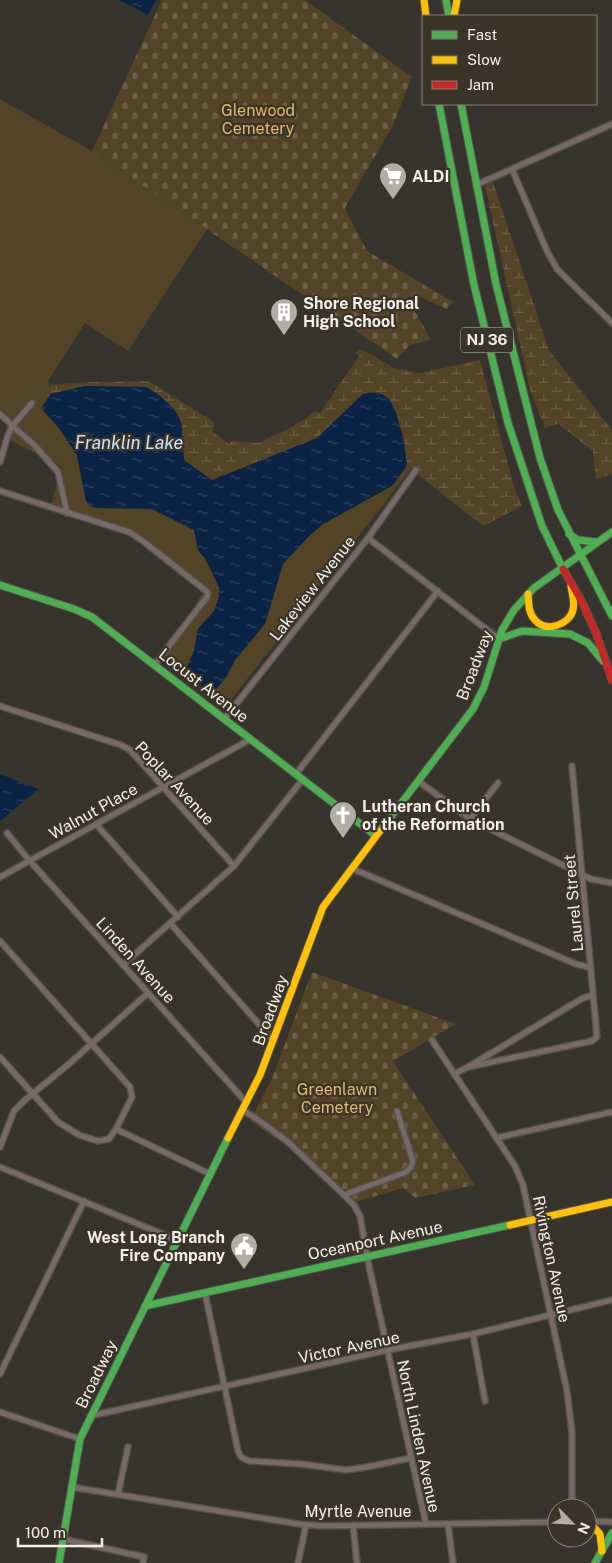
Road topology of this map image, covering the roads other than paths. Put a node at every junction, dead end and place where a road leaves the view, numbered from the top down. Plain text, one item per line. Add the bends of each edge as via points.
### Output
1 (424, 0) edge
2 (446, 0) edge
3 (457, 0) edge
4 (426, 15) edge
5 (448, 15) edge
6 (454, 15) edge
7 (439, 105) edge
8 (461, 105) edge
9 (612, 124) edge
10 (512, 169) junction
11 (476, 185) junction
12 (612, 323) edge
13 (32, 403) dead end
14 (0, 414) edge
15 (13, 425) junction
16 (0, 462) edge
17 (416, 470) dead end
18 (0, 491) edge
19 (67, 513) junction
20 (612, 532) edge
21 (569, 534) junction
22 (368, 538) junction
23 (596, 542) junction
24 (580, 554) junction
25 (562, 567) junction
26 (570, 581) junction
27 (0, 585) edge
28 (438, 591) junction
29 (528, 594) junction
30 (612, 616) edge
31 (499, 638) junction
32 (155, 664) junction
33 (608, 669) junction
34 (612, 680) edge
35 (0, 706) edge
36 (225, 718) junction
37 (251, 739) junction
38 (572, 766) dead end
39 (296, 774) junction
40 (303, 779) junction
41 (418, 781) junction
42 (498, 783) dead end
43 (164, 787) junction
44 (470, 820) junction
45 (96, 824) junction
46 (7, 833) dead end
47 (376, 836) junction
48 (29, 860) junction
49 (234, 866) junction
50 (351, 868) junction
51 (583, 874) junction
52 (0, 877) edge
53 (612, 883) edge
54 (178, 917) junction
55 (170, 923) junction
56 (0, 941) edge
57 (123, 965) junction
58 (591, 968) junction
59 (148, 993) junction
60 (593, 995) junction
61 (274, 1040) junction
62 (432, 1040) dead end
63 (92, 1044) junction
64 (0, 1057) edge
65 (468, 1067) junction
66 (454, 1074) junction
67 (34, 1094) junction
68 (245, 1106) junction
69 (397, 1111) dead end
70 (612, 1112) edge
71 (116, 1129) junction
72 (496, 1138) junction
73 (0, 1147) edge
74 (0, 1167) edge
75 (210, 1174) junction
76 (344, 1195) junction
77 (84, 1201) junction
78 (612, 1202) edge
79 (530, 1220) junction
80 (177, 1240) junction
81 (367, 1256) junction
82 (205, 1293) junction
83 (612, 1300) edge
84 (145, 1306) junction
85 (551, 1314) junction
86 (473, 1334) junction
87 (388, 1350) junction
88 (0, 1374) edge
89 (225, 1387) junction
90 (484, 1401) dead end
91 (0, 1412) edge
92 (90, 1416) junction
93 (80, 1439) junction
94 (128, 1447) dead end
95 (411, 1458) junction
96 (71, 1487) junction
97 (118, 1494) junction
98 (572, 1498) edge
99 (597, 1521) edge
100 (547, 1522) edge
101 (612, 1522) edge
102 (426, 1524) junction
103 (448, 1524) junction
104 (306, 1525) junction
105 (352, 1526) junction
106 (597, 1529) edge
107 (612, 1533) edge
108 (63, 1538) junction
109 (602, 1551) junction
110 (59, 1563) edge
111 (143, 1563) edge
112 (298, 1563) edge
113 (357, 1563) edge
114 (453, 1563) edge
115 (595, 1563) edge

1 - 4 main road
2 - 5 main road
3 - 6 main road
7 - 25 main road, NJ 36 via 461,223 502,400 538,517
8 - 11 main road, NJ 36
9 - 10 street
10 - 11 street
10 - 12 street via 557,268
11 - 21 main road, NJ 36 via 529,420 548,483
13 - 15 street
14 - 15 street
15 - 16 street
15 - 19 street via 58,472
17 - 22 street, Lakeview Avenue
18 - 19 street
19 - 32 street via 135,535 208,593
20 - 23 main road, Broadway
21 - 23 main road via 578,540
21 - 24 main road, NJ 36
22 - 28 street
22 - 36 street, Lakeview Avenue
23 - 24 main road, Broadway
24 - 25 main road, Broadway
24 - 30 main road, NJ 36
25 - 26 main road, NJ 36
25 - 29 main road, Broadway
26 - 29 main road via 573,609 560,625 548,627 535,620 530,613
26 - 33 main road, NJ 36 via 596,633
27 - 32 main road, Locust Avenue via 86,613
28 - 31 street
28 - 39 street
29 - 31 main road, Broadway via 507,620
31 - 33 main road via 522,631 570,634 588,643
31 - 41 main road, Broadway via 478,701
32 - 36 main road, Locust Avenue
33 - 34 main road, NJ 36
35 - 43 street, Poplar Avenue via 126,748
36 - 37 main road, Locust Avenue
37 - 39 main road, Locust Avenue
37 - 43 street, Walnut Place
38 - 51 street, Laurel Street
39 - 40 main road, Locust Avenue
40 - 47 main road, Locust Avenue
40 - 49 street
41 - 44 street
41 - 47 main road, Broadway
42 - 44 street
43 - 45 street, Walnut Place
43 - 49 street, Poplar Avenue
44 - 51 street
45 - 48 street, Walnut Place
45 - 54 street
46 - 48 street, Linden Avenue
47 - 50 main road, Broadway
48 - 52 street, Walnut Place
48 - 57 street, Linden Avenue
49 - 54 street
50 - 58 street
50 - 61 main road, Broadway via 321,912
51 - 53 street
51 - 58 street, Laurel Street
54 - 55 street
55 - 57 street
55 - 61 street
56 - 63 street
57 - 59 street, Linden Avenue
58 - 60 street, Laurel Street
59 - 63 street
59 - 68 street, Linden Avenue
60 - 65 street
60 - 65 street, Laurel Street via 596,1039
61 - 68 main road, Broadway
62 - 66 street, Rivington Avenue
63 - 67 street
63 - 71 street via 132,1093
64 - 67 street
65 - 66 street
66 - 72 street, Rivington Avenue
67 - 71 street via 58,1122 79,1136 105,1141
67 - 73 street via 14,1111
68 - 75 main road, Broadway
68 - 76 street, North Linden Avenue
69 - 76 street via 411,1167 406,1172
70 - 72 street
71 - 75 street
72 - 79 street, Rivington Avenue via 520,1176
74 - 77 street
75 - 80 main road, Broadway
76 - 81 street, North Linden Avenue via 360,1216
77 - 80 street
77 - 88 street
78 - 79 main road, Oceanport Avenue
79 - 81 main road, Oceanport Avenue
79 - 85 street, Rivington Avenue
80 - 84 main road, Broadway
81 - 82 main road, Oceanport Avenue
81 - 87 street, North Linden Avenue
82 - 84 main road, Oceanport Avenue
82 - 89 street
83 - 85 street, Victor Avenue
84 - 92 main road, Broadway
85 - 86 street, Victor Avenue
85 - 98 street, Rivington Avenue via 570,1414
86 - 87 street, Victor Avenue
86 - 90 street
87 - 89 street, Victor Avenue
87 - 95 street, North Linden Avenue
89 - 92 street, Victor Avenue
89 - 95 street via 238,1450 249,1461 346,1470
91 - 93 street
92 - 93 main road, Broadway
93 - 96 main road, Broadway
94 - 97 street
95 - 102 street, North Linden Avenue
96 - 97 street, Myrtle Avenue
96 - 108 main road, Broadway
97 - 104 street, Myrtle Avenue
99 - 101 street
100 - 103 street, Myrtle Avenue
102 - 103 street, Myrtle Avenue
102 - 105 street, Myrtle Avenue
103 - 114 street
104 - 105 street, Myrtle Avenue
104 - 112 street
105 - 113 street
106 - 109 main road
107 - 109 main road
108 - 110 main road, Broadway
108 - 111 street via 144,1557
109 - 115 main road

